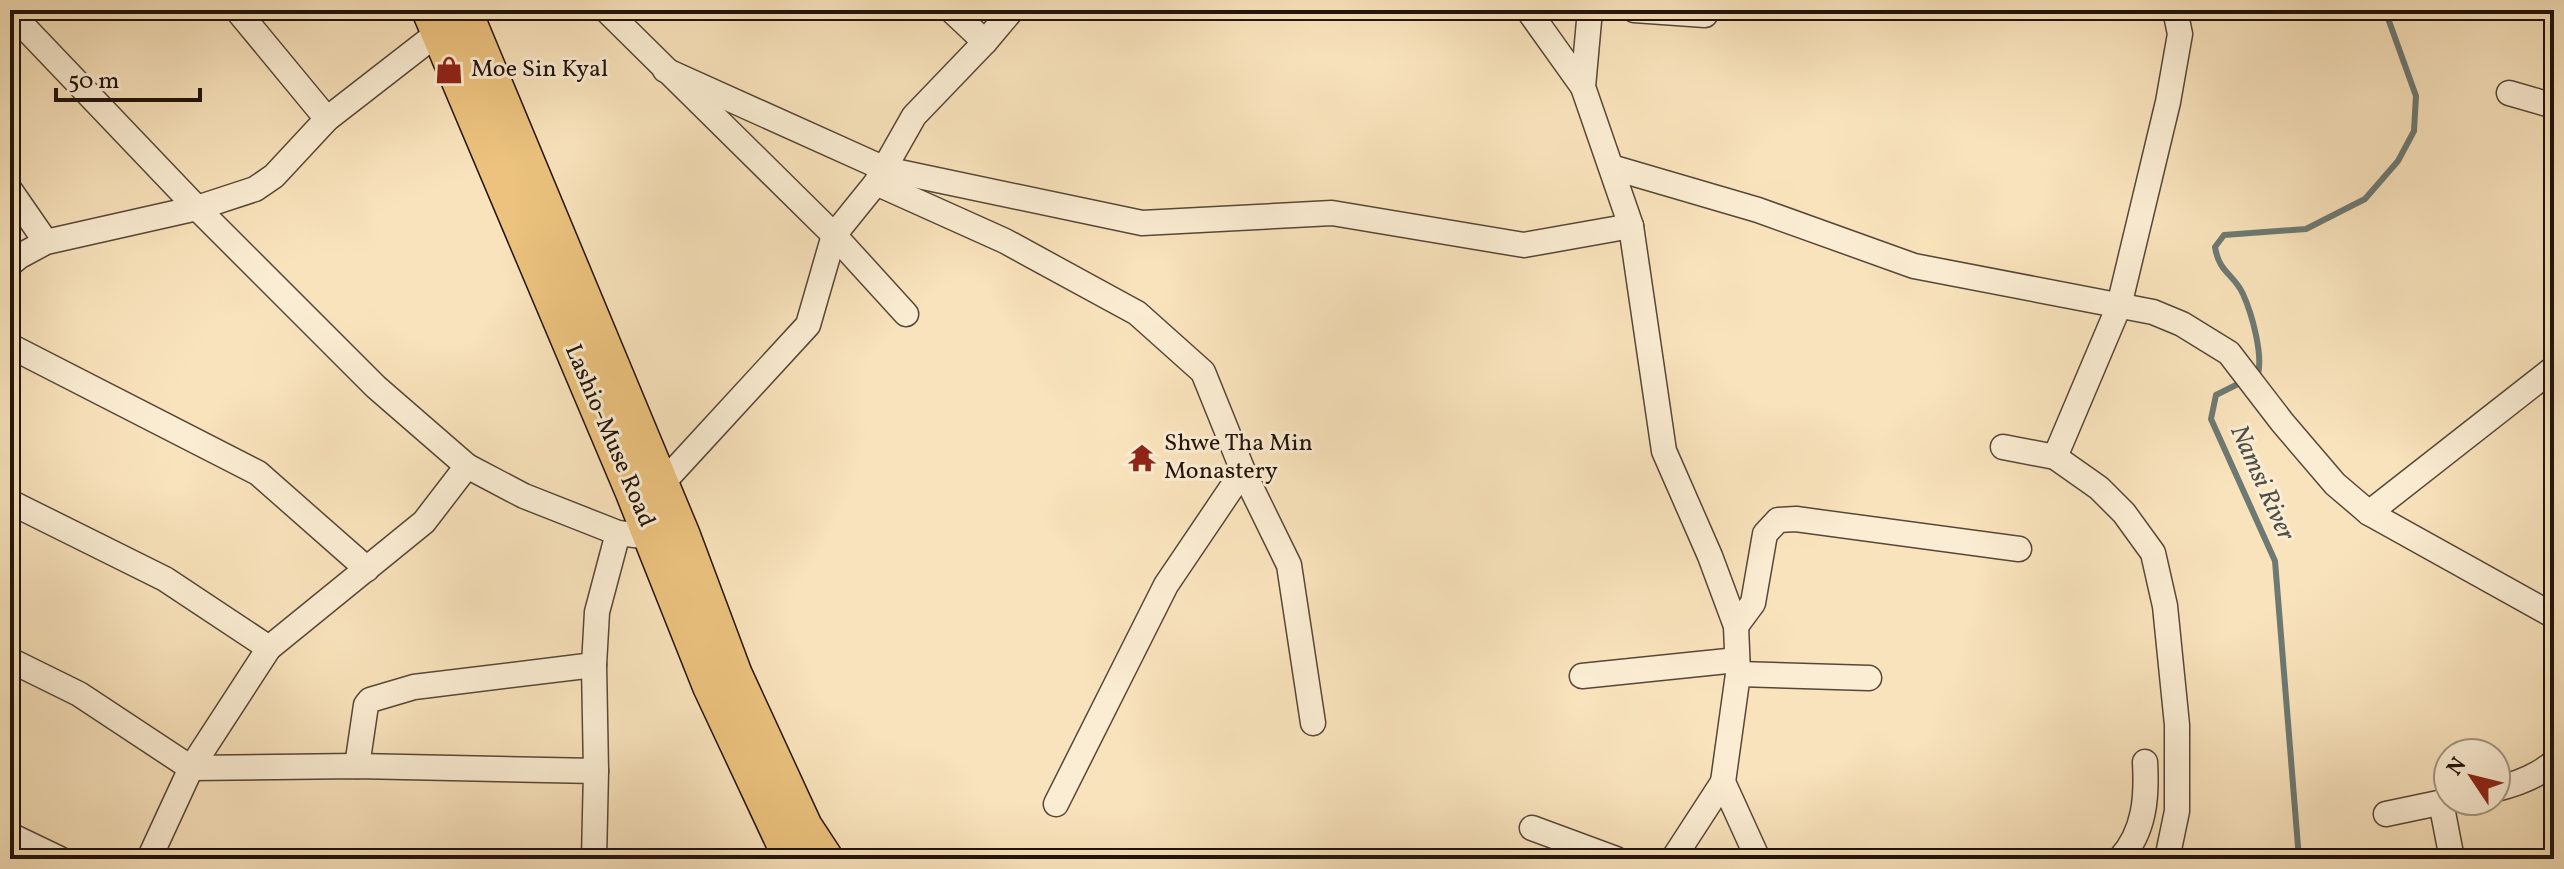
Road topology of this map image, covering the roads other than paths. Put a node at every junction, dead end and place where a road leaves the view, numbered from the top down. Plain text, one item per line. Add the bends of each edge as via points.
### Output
1 (237, 10) edge
2 (606, 10) edge
3 (951, 10) edge
4 (1012, 10) edge
5 (1528, 10) edge
6 (1590, 10) edge
7 (1634, 10) edge
8 (2175, 10) edge
9 (10, 12) edge
10 (1705, 15) dead end
11 (450, 18) edge
12 (985, 42) junction
13 (665, 70) junction
14 (1583, 87) junction
15 (2509, 93) dead end
16 (2554, 106) edge
17 (327, 119) junction
18 (1611, 167) junction
19 (880, 176) junction
20 (10, 190) edge
21 (197, 208) junction
22 (1631, 226) junction
23 (834, 235) junction
24 (46, 242) junction
25 (10, 264) edge
26 (2119, 306) junction
27 (906, 314) dead end
28 (10, 346) edge
29 (2554, 368) edge
30 (2003, 447) dead end
31 (2055, 457) junction
32 (467, 466) junction
33 (1243, 471) junction
34 (658, 484) junction
35 (10, 502) edge
36 (2369, 513) junction
37 (635, 535) junction
38 (2019, 549) dead end
39 (367, 569) junction
40 (2554, 616) edge
41 (1736, 626) junction
42 (269, 648) junction
43 (10, 660) edge
44 (594, 665) junction
45 (1738, 667) junction
46 (1582, 676) dead end
47 (1869, 678) dead end
48 (1313, 723) dead end
49 (2145, 762) dead end
50 (2554, 762) edge
51 (357, 766) junction
52 (191, 768) junction
53 (596, 771) junction
54 (1723, 782) junction
55 (2512, 785) edge
56 (1056, 804) dead end
57 (2432, 804) edge
58 (2386, 814) dead end
59 (2446, 817) edge
60 (1532, 828) dead end
61 (10, 835) edge
62 (60, 859) edge
63 (149, 859) edge
64 (594, 859) edge
65 (795, 859) edge
66 (825, 859) edge
67 (1616, 859) edge
68 (1673, 859) edge
69 (1758, 859) edge
70 (2120, 859) edge
71 (2167, 859) edge
72 (2452, 859) edge

1 - 17 street
2 - 13 street
3 - 12 street
4 - 12 street
5 - 14 street
6 - 14 street
7 - 10 street
8 - 26 street via 2180,34 2168,102
9 - 21 street
11 - 17 street
11 - 34 highway, Lashio-Muse Road
11 - 37 highway, Lashio-Muse Road
12 - 19 street via 914,116
13 - 19 street
13 - 23 street
14 - 18 street
15 - 16 street
17 - 21 street via 274,176 255,189
18 - 22 street
18 - 26 street via 1758,210 1914,266
19 - 22 street via 1142,223 1332,213 1524,245
19 - 23 street
19 - 33 street via 1137,313 1203,372
20 - 24 street
21 - 24 street
21 - 32 street via 376,387
22 - 41 street via 1664,451
23 - 27 street
23 - 34 street via 808,325
24 - 25 street
26 - 31 street
26 - 36 street via 2182,324 2229,353 2335,484
28 - 39 street via 258,473
29 - 36 street
30 - 31 street
31 - 71 street via 2099,488 2153,553 2165,606 2177,725 2177,811
32 - 37 street via 524,496
32 - 39 street via 424,522
33 - 48 street via 1289,565
33 - 56 street via 1166,585
34 - 66 highway, Lashio-Muse Road via 741,689 804,827
35 - 42 street via 165,579
36 - 40 street
37 - 44 street via 597,612
37 - 65 highway, Lashio-Muse Road
38 - 41 street via 1778,520 1765,534 1753,603
39 - 42 street
41 - 45 street
42 - 52 street
43 - 52 street via 79,694
44 - 51 street via 414,687 370,700
44 - 53 street
45 - 46 street
45 - 47 street
45 - 54 street
49 - 70 street via 2147,799 2138,831
50 - 55 street
51 - 52 street
51 - 53 street
52 - 63 street
53 - 64 street
54 - 68 street
54 - 69 street
57 - 58 street
59 - 72 street
60 - 67 street
61 - 62 street

